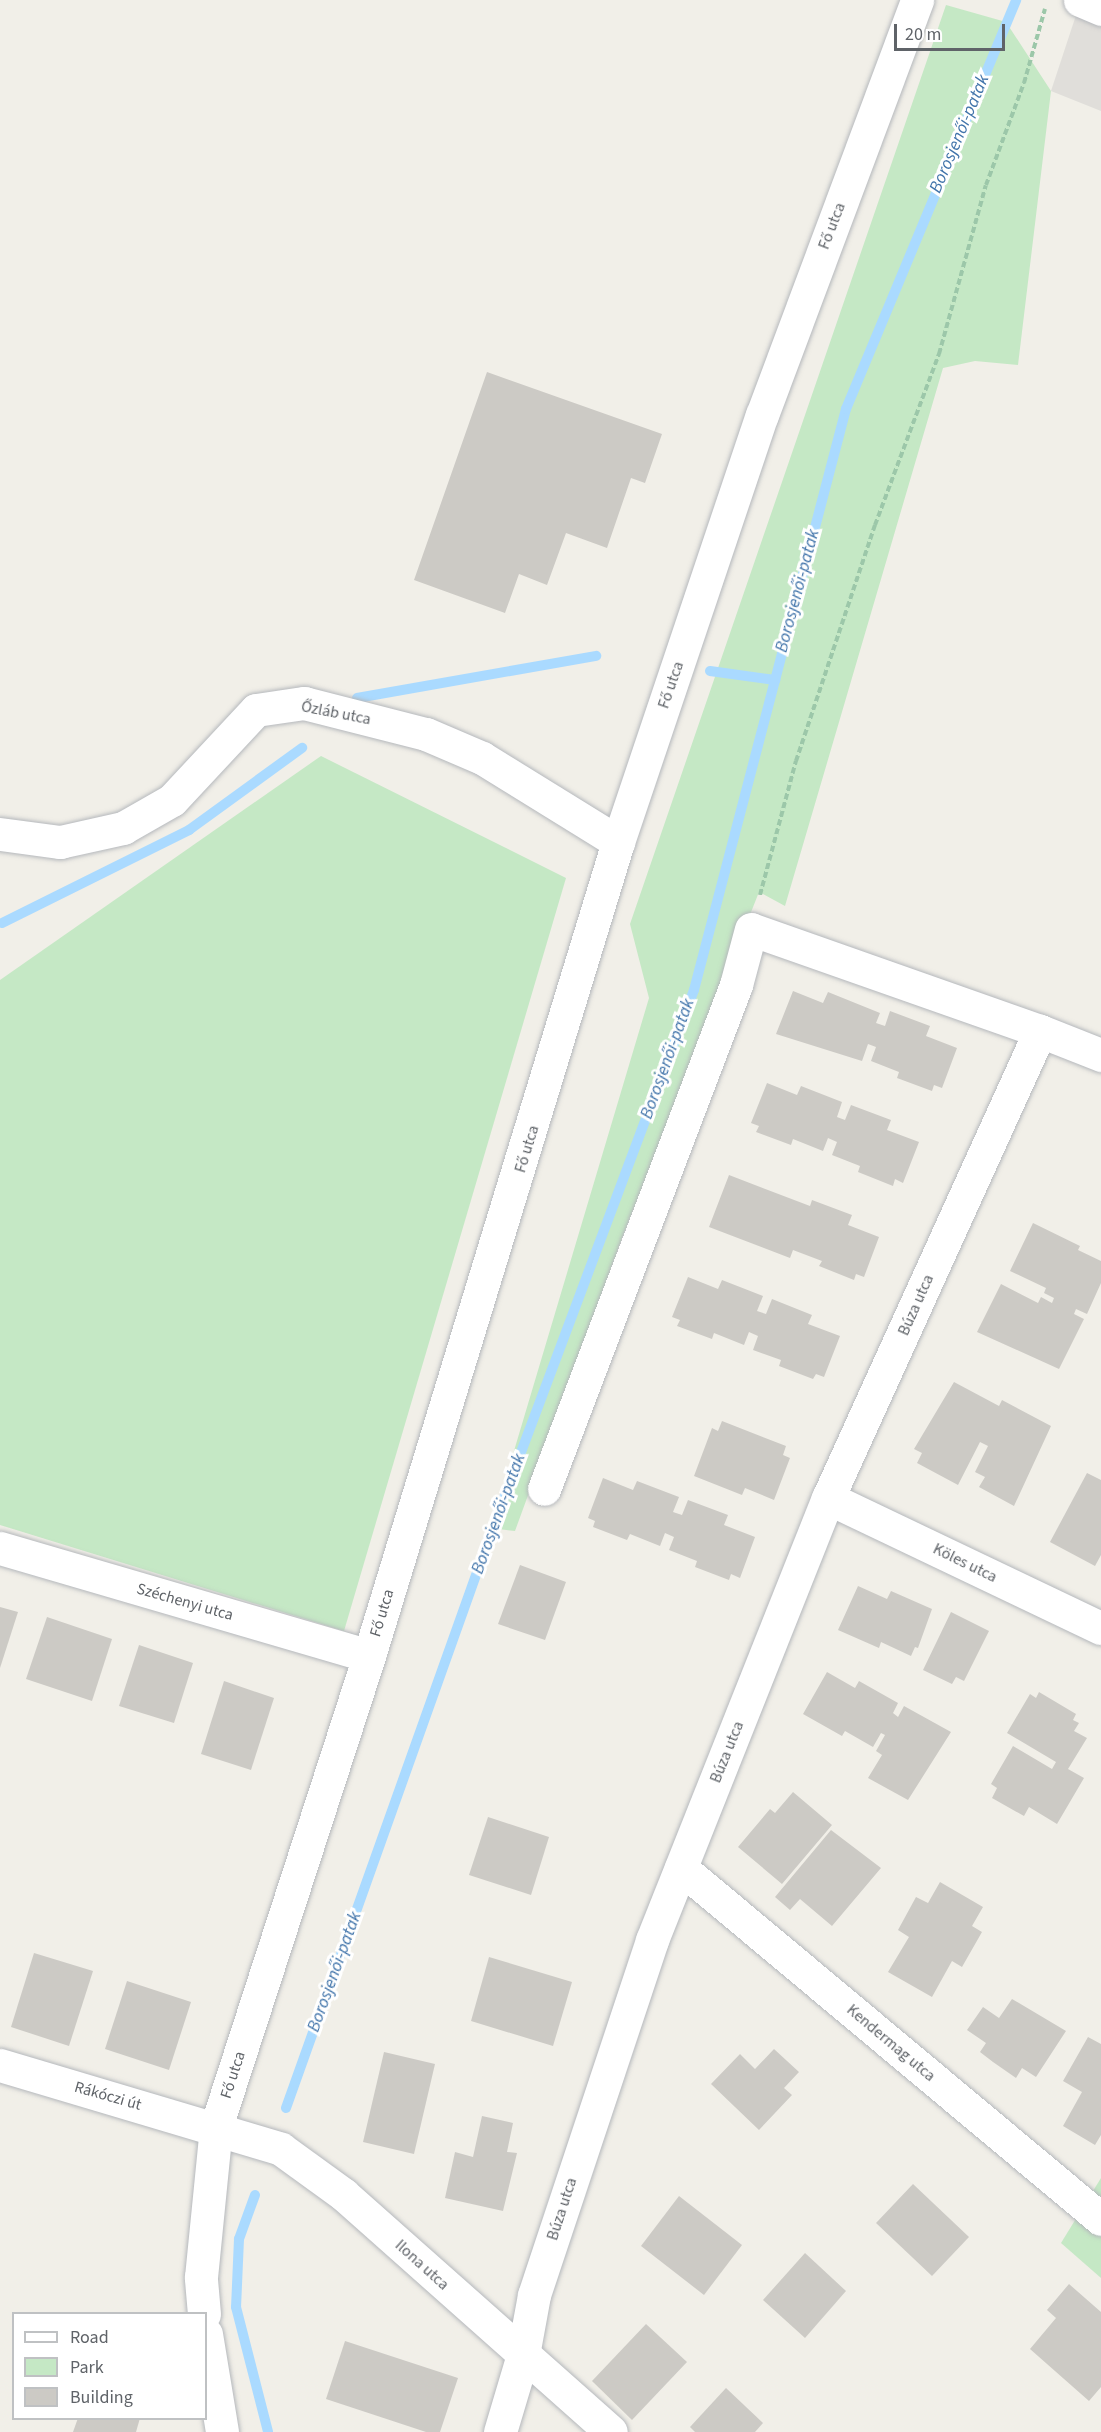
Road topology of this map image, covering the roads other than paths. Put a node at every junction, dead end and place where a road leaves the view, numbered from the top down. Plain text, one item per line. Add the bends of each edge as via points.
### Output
1 (917, 0) edge
2 (1080, 0) edge
3 (1101, 9) edge
4 (0, 834) edge
5 (618, 842) junction
6 (1040, 1031) junction
7 (1101, 1055) edge
8 (544, 1489) dead end
9 (828, 1498) junction
10 (0, 1548) edge
11 (1101, 1628) edge
12 (369, 1656) junction
13 (681, 1868) junction
14 (0, 2065) edge
15 (216, 2127) junction
16 (1101, 2219) edge
17 (204, 2312) edge
18 (207, 2350) edge
19 (523, 2355) junction
20 (222, 2432) edge
21 (500, 2432) edge
22 (611, 2432) edge

1 - 5 street, Fő utca via 762,415
2 - 3 street
4 - 5 street, Őzláb utca via 60,842 123,828 172,800 256,710 304,703 426,734 482,758
5 - 12 street, Fő utca
6 - 7 street
6 - 8 street via 751,929 736,985
6 - 9 street, Búza utca
9 - 11 street, Köles utca
9 - 13 street, Búza utca
10 - 12 street, Széchenyi utca
12 - 15 street, Fő utca
13 - 16 street, Kendermag utca
13 - 19 street, Búza utca via 652,1940 534,2295
14 - 15 street, Rákóczi út
15 - 17 street, Fő utca via 201,2277
15 - 19 street, Ilona utca via 281,2149 343,2194
18 - 20 street
19 - 21 street, Búza utca
19 - 22 street, Ilona utca

